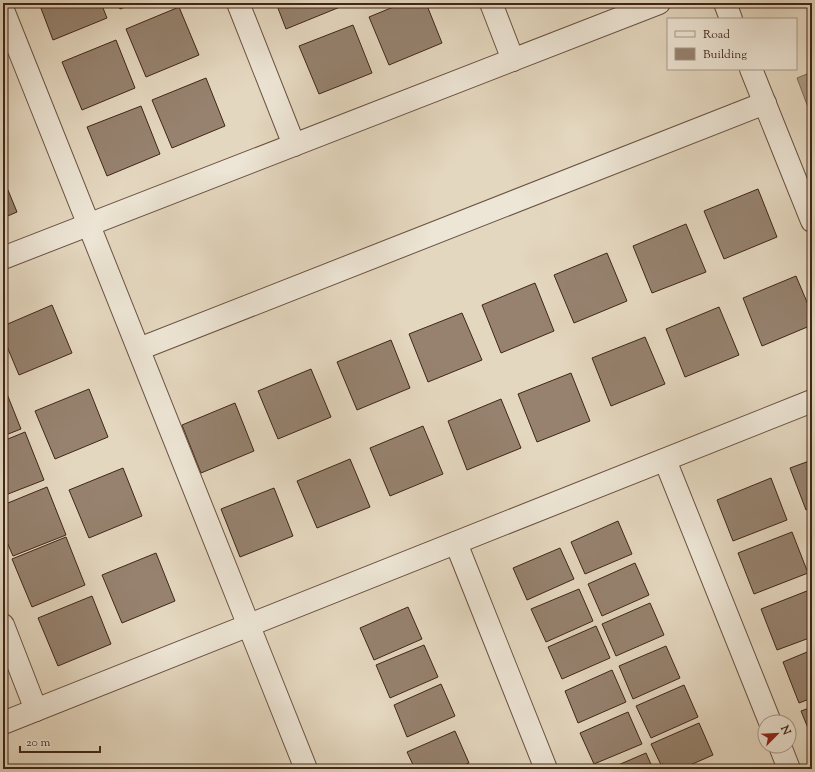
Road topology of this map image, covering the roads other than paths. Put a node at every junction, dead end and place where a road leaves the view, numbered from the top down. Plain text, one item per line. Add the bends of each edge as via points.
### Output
1 (238, 3) edge
2 (491, 3) edge
3 (659, 3) edge
4 (725, 3) edge
5 (3, 10) edge
6 (731, 18) edge
7 (513, 60) junction
8 (751, 70) edge
9 (765, 103) junction
10 (294, 145) junction
11 (812, 221) edge
12 (89, 224) junction
13 (3, 258) edge
14 (139, 349) junction
15 (812, 401) edge
16 (665, 460) junction
17 (456, 543) junction
18 (3, 625) edge
19 (249, 625) junction
20 (36, 710) junction
21 (767, 714) edge
22 (3, 723) edge
23 (783, 754) edge
24 (306, 769) edge
25 (546, 769) edge
26 (789, 769) edge

1 - 10 street
2 - 7 street
3 - 7 street
4 - 6 street
5 - 12 street
7 - 10 street
8 - 9 street
9 - 11 street
9 - 14 street
10 - 12 street
12 - 13 street
12 - 14 street
14 - 19 street
15 - 16 street
16 - 17 street
16 - 21 street
17 - 19 street
17 - 25 street
18 - 20 street
19 - 20 street
19 - 24 street
20 - 22 street
23 - 26 street

